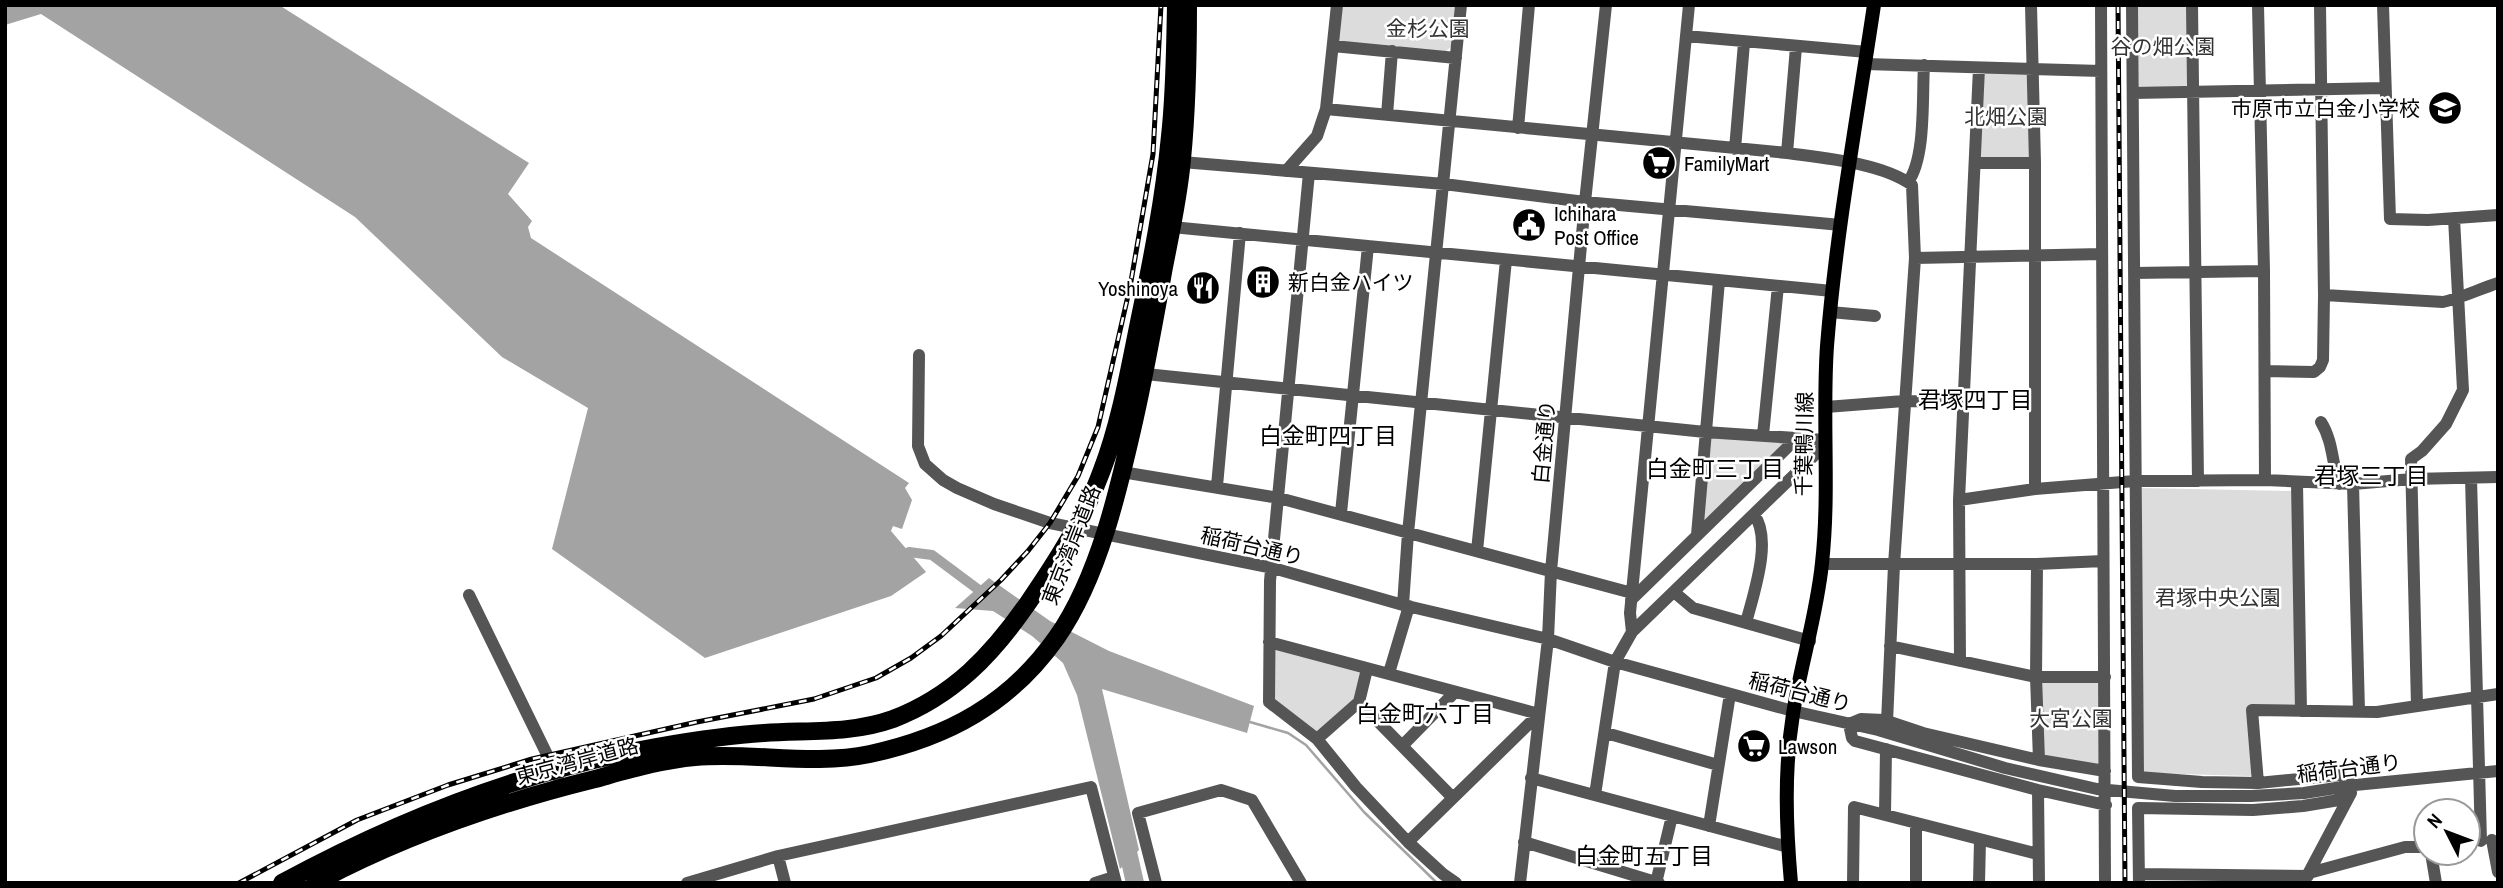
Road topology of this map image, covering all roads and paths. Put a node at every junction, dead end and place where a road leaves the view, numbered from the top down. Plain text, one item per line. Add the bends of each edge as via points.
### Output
1 (1176, 5) edge
2 (1188, 5) edge
3 (1337, 5) edge
4 (1461, 5) edge
5 (1529, 5) edge
6 (1606, 5) edge
7 (1689, 5) edge
8 (1874, 5) edge
9 (2031, 5) edge
10 (2101, 5) edge
11 (2132, 5) edge
12 (2192, 5) edge
13 (2258, 5) edge
14 (2320, 5) edge
15 (2383, 5) edge
16 (1686, 36) junction
17 (1744, 43) junction
18 (1333, 46) junction
19 (1796, 47) junction
20 (1392, 51) junction
21 (1456, 58) junction
22 (1866, 58) junction
23 (1924, 65) junction
24 (1979, 68) junction
25 (2034, 69) junction
26 (2101, 71) junction
27 (2384, 88) junction
28 (2321, 89) junction
29 (2193, 91) junction
30 (2259, 92) junction
31 (2133, 93) junction
32 (1326, 109) junction
33 (1387, 115) junction
34 (1450, 121) junction
35 (1518, 128) junction
36 (1592, 135) junction
37 (1675, 143) junction
38 (1735, 149) junction
39 (1787, 153) junction
40 (1182, 162) junction
41 (1849, 162) junction
42 (1975, 163) junction
43 (2035, 163) junction
44 (1286, 171) junction
45 (1309, 173) junction
46 (1908, 182) junction
47 (1444, 184) junction
48 (1585, 202) junction
49 (1668, 210) junction
50 (2498, 215) edge
51 (2454, 218) junction
52 (1841, 225) junction
53 (1172, 226) junction
54 (1240, 233) junction
55 (1303, 239) junction
56 (1368, 246) junction
57 (1437, 253) junction
58 (2102, 254) junction
59 (2035, 256) junction
60 (1970, 257) junction
61 (1915, 258) junction
62 (1506, 260) junction
63 (1579, 267) junction
64 (2264, 271) junction
65 (2134, 273) junction
66 (2195, 273) junction
67 (1662, 274) junction
68 (1719, 281) junction
69 (2498, 283) edge
70 (1778, 286) junction
71 (1832, 291) junction
72 (2324, 295) junction
73 (2460, 299) junction
74 (1830, 312) junction
75 (1875, 316) dead end
76 (919, 355) dead end
77 (2265, 371) junction
78 (1137, 374) junction
79 (1227, 384) junction
80 (1289, 390) junction
81 (1353, 397) junction
82 (1904, 401) junction
83 (1963, 402) junction
84 (1421, 403) junction
85 (1826, 407) junction
86 (1490, 408) junction
87 (1566, 417) junction
88 (2321, 422) dead end
89 (1649, 425) junction
90 (1705, 432) junction
91 (1763, 435) junction
92 (1796, 439) junction
93 (1825, 443) junction
94 (1122, 472) junction
95 (2498, 477) edge
96 (2471, 478) junction
97 (2412, 479) junction
98 (2265, 480) junction
99 (2135, 481) junction
100 (2198, 481) junction
101 (2103, 483) junction
102 (2297, 483) junction
103 (2339, 484) junction
104 (2353, 484) junction
105 (1217, 486) junction
106 (2035, 489) junction
107 (1279, 498) junction
108 (1959, 500) junction
109 (1341, 513) junction
110 (1754, 514) junction
111 (1074, 528) junction
112 (1408, 533) junction
113 (1104, 534) junction
114 (1697, 535) junction
115 (1477, 551) junction
116 (2103, 561) junction
117 (1822, 564) junction
118 (1960, 564) junction
119 (2037, 564) junction
120 (1894, 565) junction
121 (1273, 568) junction
122 (1551, 572) junction
123 (1674, 592) junction
124 (469, 595) dead end
125 (1632, 596) junction
126 (1406, 606) junction
127 (1746, 623) junction
128 (1632, 632) junction
129 (1548, 639) junction
130 (1810, 641) junction
131 (1269, 642) junction
132 (1890, 646) junction
133 (1959, 660) junction
134 (1615, 662) junction
135 (1367, 668) junction
136 (1390, 673) junction
137 (2036, 677) junction
138 (2105, 677) junction
139 (1454, 693) junction
140 (1730, 694) junction
141 (2498, 694) edge
142 (2478, 696) junction
143 (1359, 702) junction
144 (2417, 706) junction
145 (1793, 711) junction
146 (2301, 711) junction
147 (2359, 711) junction
148 (1539, 714) junction
149 (1887, 722) junction
150 (1849, 724) junction
151 (1606, 733) junction
152 (1318, 739) junction
153 (1403, 745) junction
154 (1886, 749) junction
155 (2039, 760) junction
156 (1718, 765) junction
157 (2105, 771) junction
158 (2498, 771) edge
159 (2478, 774) junction
160 (1531, 778) junction
161 (559, 779) junction
162 (2258, 782) junction
163 (2355, 785) junction
164 (2038, 790) junction
165 (1595, 795) junction
166 (1453, 798) junction
167 (2106, 805) junction
168 (1885, 815) junction
169 (1672, 816) junction
170 (1916, 823) junction
171 (1709, 826) junction
172 (1980, 840) junction
173 (2485, 841) edge
174 (1408, 842) junction
175 (1524, 842) junction
176 (1788, 847) junction
177 (2412, 847) edge
178 (2038, 854) junction
179 (778, 856) junction
180 (2498, 872) edge
181 (2139, 878) edge
182 (2306, 879) edge
183 (1115, 880) edge
184 (1657, 882) edge
185 (282, 883) edge
186 (315, 883) edge
187 (687, 883) edge
188 (785, 883) edge
189 (1094, 883) edge
190 (1156, 883) edge
191 (1301, 883) edge
192 (1456, 883) edge
193 (1520, 883) edge
194 (1791, 883) edge
195 (1853, 883) edge
196 (1916, 883) edge
197 (1979, 883) edge
198 (2039, 883) edge
199 (2105, 883) edge

1 - 78 highway, 東京湾岸道路 via 1166,175
2 - 40 highway, 東京湾岸道路
3 - 18 street
4 - 21 street
5 - 35 street
6 - 36 street, 白金通り
7 - 16 street
8 - 22 main road, 千葉鴨川線
9 - 25 street
10 - 26 street
11 - 31 street
12 - 29 street
13 - 30 street
14 - 28 street
15 - 27 street
16 - 17 street
16 - 37 street
17 - 19 street
17 - 38 street
18 - 20 street
18 - 32 street
19 - 22 street
19 - 39 street
20 - 21 street
20 - 33 street
21 - 34 street
22 - 23 street
22 - 41 main road, 千葉鴨川線
23 - 24 street
23 - 46 street via 1919,152
24 - 25 street
24 - 42 street
25 - 26 street
25 - 43 street
26 - 58 street
27 - 28 street
27 - 51 street via 2390,219
28 - 30 street
28 - 72 street
29 - 30 street
29 - 31 street
29 - 66 street
30 - 64 street
31 - 65 street
32 - 33 street
32 - 44 street via 1317,136
33 - 34 street
34 - 35 street
34 - 47 street
35 - 36 street
36 - 37 street
36 - 48 street, 白金通り
37 - 38 street
37 - 49 street
38 - 39 street
39 - 41 street
40 - 44 street
40 - 53 highway, 東京湾岸道路
41 - 46 street
41 - 52 main road, 千葉鴨川線
42 - 43 street
42 - 60 street
43 - 59 street
44 - 45 street
45 - 47 street
45 - 55 street
46 - 61 street via 1913,194
47 - 48 street
47 - 57 street
48 - 49 street
48 - 63 street, 白金通り
49 - 52 street
49 - 67 street
50 - 51 street
51 - 73 street
52 - 71 main road, 千葉鴨川線
53 - 54 street
53 - 78 highway, 東京湾岸道路
54 - 55 street
54 - 79 street
55 - 56 street
55 - 80 street
56 - 57 street
56 - 81 street
57 - 62 street
57 - 84 street
58 - 59 street
58 - 101 street
59 - 60 street
59 - 106 street
60 - 61 street
60 - 83 street
61 - 82 street
62 - 63 street
62 - 86 street
63 - 67 street
63 - 87 street, 白金通り
64 - 66 street
64 - 77 street
65 - 66 street
65 - 99 street
66 - 100 street
67 - 68 street
67 - 89 street
68 - 70 street
68 - 90 street
69 - 73 street
70 - 71 street
70 - 91 street
71 - 74 main road, 千葉鴨川線
72 - 73 street
72 - 77 street via 2320,368 2314,372
73 - 97 street via 2463,390 2446,424 2410,459
74 - 75 street
74 - 85 main road, 千葉鴨川線
76 - 111 street, 稲荷台通り via 918,446 925,464 943,480 993,504
77 - 98 street
78 - 79 street
78 - 94 highway, 東京湾岸道路
78 - 111 highway, 東京湾岸道路 via 1104,467
79 - 80 street
79 - 105 street
80 - 81 street
80 - 107 street
81 - 84 street
81 - 109 street
82 - 83 street
82 - 85 street
82 - 120 street
83 - 108 street
84 - 86 street
84 - 112 street
85 - 93 main road, 千葉鴨川線
86 - 87 street
86 - 115 street
87 - 89 street
87 - 122 street, 白金通り
88 - 103 street via 2328,433
89 - 90 street
89 - 125 street
90 - 91 street
90 - 114 street
91 - 92 street
92 - 93 street
92 - 114 street
93 - 110 street
93 - 117 main road, 千葉鴨川線
94 - 105 street
94 - 113 highway, 東京湾岸道路
95 - 96 street
96 - 97 street
96 - 142 street
97 - 104 street
97 - 144 street
98 - 100 street
98 - 102 street
99 - 100 street
99 - 101 street
99 - 162 street via 2138,777
101 - 106 street
101 - 116 street
102 - 103 street
102 - 146 street
103 - 104 street
104 - 147 street
105 - 107 street
106 - 108 street
107 - 109 street
107 - 121 street
108 - 118 street
109 - 112 street
110 - 123 street
110 - 127 street via 1759,521 1762,559
111 - 113 street, 稲荷台通り
111 - 161 highway, 東京湾岸道路 via 1005,636 958,684 927,703 883,722 839,731 745,734 653,747
112 - 115 street
112 - 126 street
113 - 121 street, 稲荷台通り
113 - 161 highway, 東京湾岸道路 via 1076,605 1038,661 996,701 936,735 831,759 691,758
114 - 125 street
115 - 122 street
116 - 119 street
116 - 138 street
117 - 120 street
117 - 130 main road, 千葉鴨川線
118 - 119 street
118 - 120 street
118 - 133 street
119 - 137 street
120 - 132 street
121 - 126 street, 稲荷台通り
121 - 131 street
122 - 125 street
122 - 129 street, 白金通り
123 - 127 street via 1693,608
123 - 128 street
124 - 161 street
125 - 128 street
126 - 129 street, 稲荷台通り
126 - 136 street
127 - 130 street
128 - 134 street
129 - 134 street, 稲荷台通り
129 - 148 street, 白金通り
130 - 145 main road, 千葉鴨川線
131 - 135 street
131 - 152 street via 1269,702
132 - 133 street
132 - 149 street
133 - 137 street
134 - 140 street, 稲荷台通り
134 - 151 street
135 - 136 street
135 - 143 street
136 - 139 street
137 - 138 street
137 - 155 street
138 - 157 street
139 - 148 street
139 - 153 street
140 - 145 street, 稲荷台通り
140 - 156 street
141 - 142 street
142 - 144 street
142 - 159 street
143 - 152 street
143 - 153 street
144 - 147 street
145 - 150 street, 稲荷台通り
145 - 176 main road, 千葉鴨川線 via 1786,775
146 - 147 street
146 - 162 street via 2252,710
148 - 160 street, 白金通り
148 - 166 street
149 - 150 street via 1871,718
149 - 155 street
150 - 154 street via 1855,741
150 - 163 street, 稲荷台通り via 2059,782 2130,792 2198,797 2274,795
151 - 156 street
151 - 165 street
152 - 174 street via 1356,788
153 - 166 street
154 - 164 street
154 - 168 street
155 - 157 street
156 - 171 street
157 - 167 street
158 - 159 street, 稲荷台通り
159 - 163 street, 稲荷台通り
159 - 173 street
160 - 165 street
160 - 175 street, 白金通り
161 - 185 highway, 東京湾岸道路 via 494,788 391,830
161 - 186 highway, 東京湾岸道路 via 395,844
162 - 163 street via 2340,775
163 - 181 street via 2339,800 2327,803 2252,810 2138,808
163 - 182 street
164 - 167 street
164 - 178 street
165 - 169 street
166 - 174 street
167 - 199 street
168 - 170 street
168 - 195 street via 1854,807
169 - 171 street
169 - 184 street
170 - 172 street
170 - 196 street
171 - 176 street
172 - 178 street
172 - 197 street
173 - 180 street
174 - 192 street
175 - 184 street
175 - 193 street, 白金通り
176 - 194 main road, 千葉鴨川線
177 - 182 street
178 - 198 street
179 - 183 street via 1091,787
179 - 187 street
179 - 188 street
181 - 182 street
183 - 189 street
190 - 191 street via 1138,813 1221,790 1252,800

